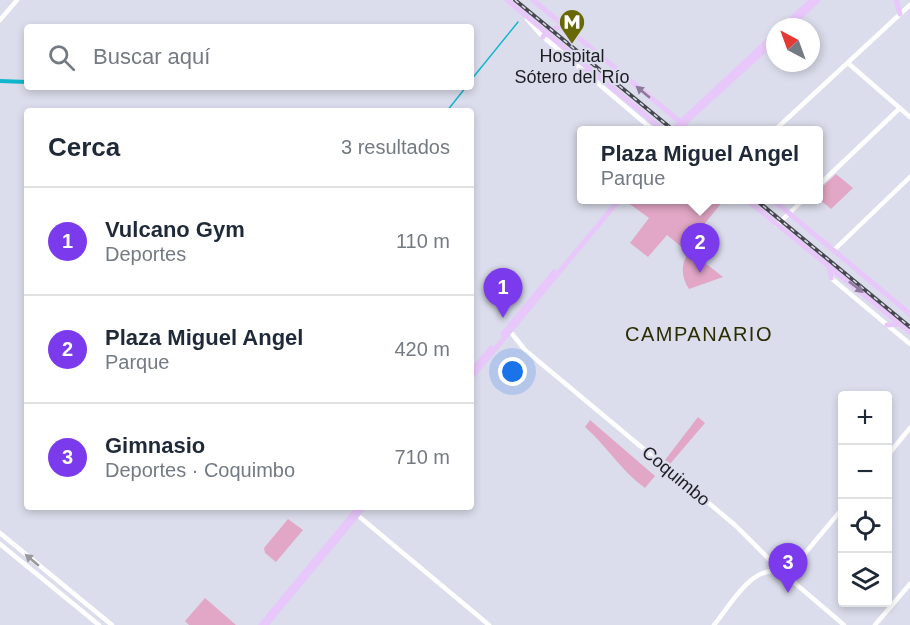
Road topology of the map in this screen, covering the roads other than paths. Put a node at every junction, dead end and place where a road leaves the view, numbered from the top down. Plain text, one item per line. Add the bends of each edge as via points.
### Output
1 (17, 0) edge
2 (507, 0) edge
3 (533, 0) edge
4 (812, 0) edge
5 (819, 0) edge
6 (897, 0) edge
7 (907, 0) edge
8 (910, 5) edge
9 (901, 13) junction
10 (792, 18) edge
11 (800, 18) edge
12 (0, 20) edge
13 (564, 25) junction
14 (544, 34) junction
15 (766, 43) edge
16 (766, 48) edge
17 (848, 63) junction
18 (583, 71) junction
19 (600, 77) junction
20 (900, 108) junction
21 (910, 117) edge
22 (682, 124) junction
23 (648, 126) edge
24 (658, 126) edge
25 (679, 126) edge
26 (685, 126) edge
27 (779, 126) edge
28 (910, 177) edge
29 (823, 181) edge
30 (611, 204) edge
31 (616, 204) edge
32 (752, 204) edge
33 (778, 204) edge
34 (798, 204) edge
35 (789, 212) junction
36 (777, 225) junction
37 (834, 250) junction
38 (829, 266) junction
39 (831, 278) joint
40 (910, 314) edge
41 (901, 324) junction
42 (887, 325) junction
43 (508, 330) junction
44 (910, 332) edge
45 (910, 344) edge
46 (474, 369) edge
47 (474, 374) edge
48 (910, 428) edge
49 (892, 450) edge
50 (358, 510) edge
51 (361, 510) edge
52 (356, 514) junction
53 (838, 515) edge
54 (0, 533) edge
55 (0, 544) edge
56 (785, 575) junction
57 (910, 584) edge
58 (88, 606) junction
59 (76, 607) junction
60 (99, 625) edge
61 (112, 625) edge
62 (261, 625) edge
63 (266, 625) edge
64 (489, 625) edge
65 (714, 625) edge
66 (844, 625) edge
67 (875, 625) edge

1 - 12 street
2 - 14 main road
3 - 13 main road
4 - 10 main road
5 - 11 main road
6 - 9 main road
7 - 9 street
8 - 9 street
9 - 17 street
13 - 14 main road
22 -> 13 main road
14 - 18 street
14 - 19 main road
15 - 22 main road
16 - 22 main road
17 - 20 street
17 - 27 street
18 - 19 main road
18 - 23 street
19 - 24 main road
20 - 21 street
20 - 29 street
22 - 25 main road
22 - 26 main road
28 - 37 street
30 - 43 main road
31 - 43 main road
32 - 36 main road
33 - 35 main road
34 - 35 street
35 - 36 street
35 - 37 main road
36 - 38 main road
37 - 40 main road
38 - 39 main road
38 -> 41 main road
39 - 42 street
41 - 42 main road
41 - 44 main road
42 - 45 street
43 - 46 main road
43 - 47 main road
43 - 56 street, Coquimbo via 525,350 735,525
48 - 49 street
50 - 52 main road
51 - 52 main road
52 - 62 main road
52 - 63 main road
52 - 64 street
53 - 56 street
58 -> 54 street
55 - 59 street
56 - 65 street via 772,570 758,574
56 - 66 street, Coquimbo
57 - 67 street
58 - 59 street
58 - 61 street
59 - 60 street

